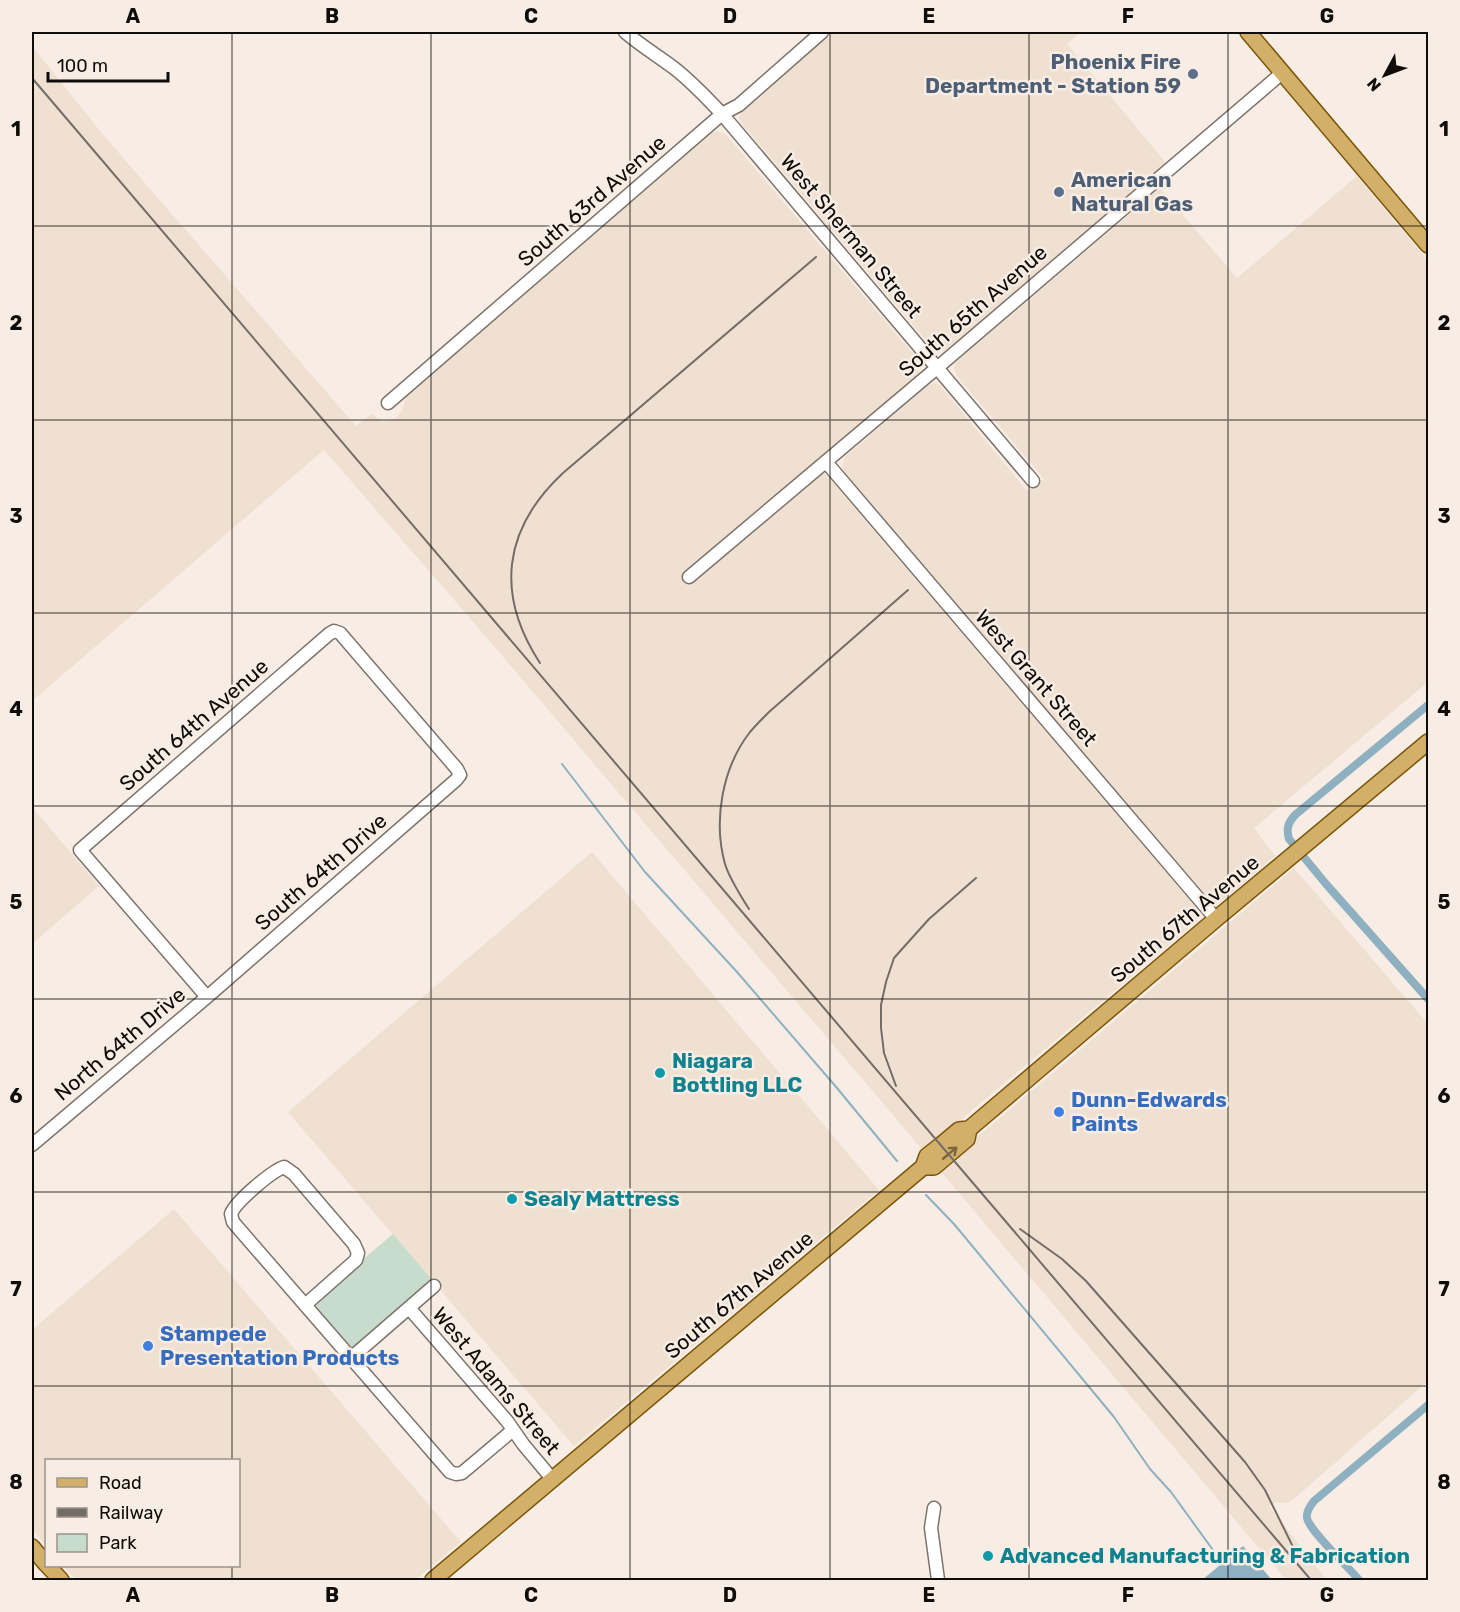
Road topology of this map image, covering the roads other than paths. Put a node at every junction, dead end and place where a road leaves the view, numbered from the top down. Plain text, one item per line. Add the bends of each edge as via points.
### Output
1 (625, 32) edge
2 (822, 32) edge
3 (1248, 32) edge
4 (1282, 73) junction
5 (723, 114) junction
6 (1428, 245) edge
7 (938, 367) junction
8 (388, 403) dead end
9 (826, 462) junction
10 (1033, 481) dead end
11 (689, 577) dead end
12 (1428, 742) edge
13 (460, 775) joint
14 (1216, 919) junction
15 (207, 997) junction
16 (32, 1145) edge
17 (434, 1286) dead end
18 (305, 1305) junction
19 (409, 1308) junction
20 (351, 1358) junction
21 (513, 1430) junction
22 (553, 1480) junction
23 (934, 1508) dead end
24 (32, 1547) edge
25 (45, 1563) edge
26 (49, 1567) edge
27 (60, 1581) edge
28 (433, 1581) edge
29 (938, 1581) edge

1 - 5 street, West Sherman Street via 674,68
2 - 5 street, South 63rd Avenue via 740,105
3 - 4 main road
4 - 6 main road
4 - 7 street, South 65th Avenue
5 - 7 street, West Sherman Street
5 - 8 street, South 63rd Avenue
7 - 9 street, South 65th Avenue
7 - 10 street, West Sherman Street
9 - 11 street, South 65th Avenue
9 - 14 street, West Grant Street
12 - 14 main road, South 67th Avenue
13 - 15 street, South 64th Drive
13 - 15 street, South 64th Avenue via 340,633 334,631 80,850
14 - 22 main road, South 67th Avenue via 969,1129 967,1139 934,1167 923,1167
15 - 16 street, North 64th Drive
17 - 19 street
18 - 18 street via 233,1222 231,1214 236,1205 284,1167 294,1174 358,1253 356,1260
18 - 20 street
19 - 20 street
19 - 21 street, West Adams Street
20 - 21 street via 450,1472 462,1473
21 - 22 street, West Adams Street
22 - 28 main road, South 67th Avenue
23 - 29 street via 931,1528
24 - 25 main road
26 - 27 main road

